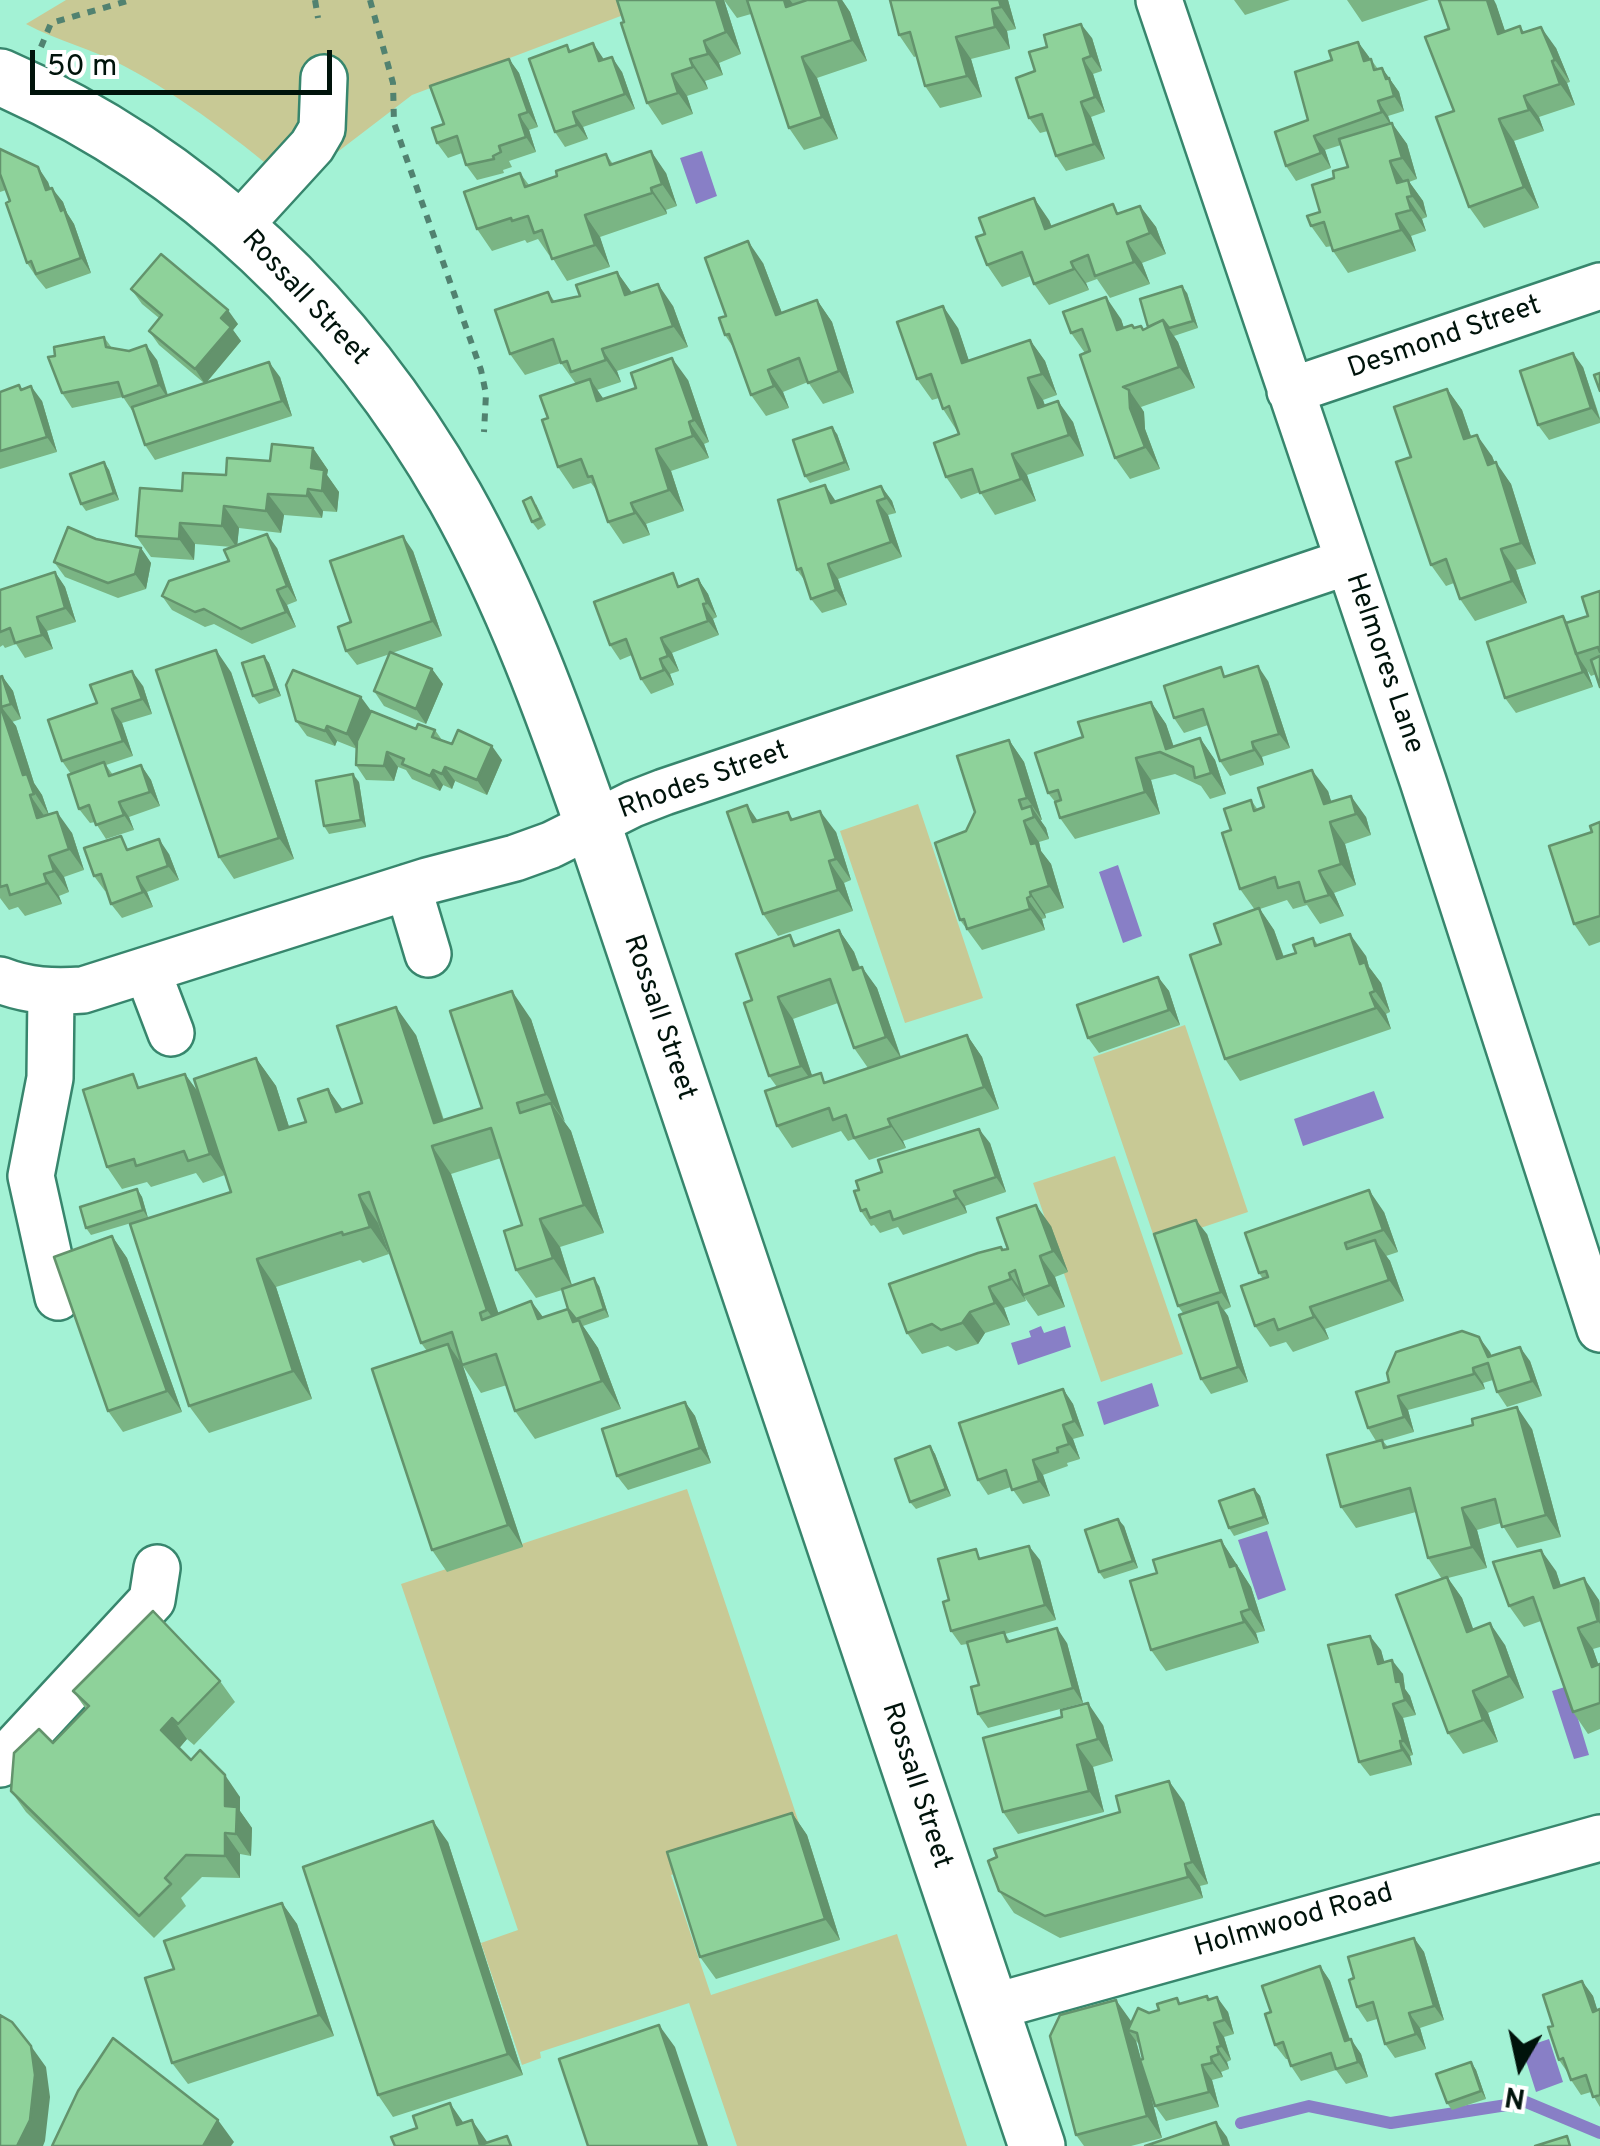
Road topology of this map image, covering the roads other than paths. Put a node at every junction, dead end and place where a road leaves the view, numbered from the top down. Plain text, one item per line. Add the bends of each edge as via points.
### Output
1 (1158, 0) edge
2 (324, 78) dead end
3 (12, 82) edge
4 (237, 228) junction
5 (1600, 286) edge
6 (1290, 392) junction
7 (1348, 562) junction
8 (593, 825) junction
9 (408, 887) junction
10 (428, 954) dead end
11 (148, 970) junction
12 (0, 980) edge
13 (50, 992) junction
14 (171, 1033) dead end
15 (58, 1297) edge
16 (1600, 1329) edge
17 (157, 1568) dead end
18 (0, 1764) edge
19 (1600, 1838) edge
20 (989, 2008) junction
21 (1037, 2146) edge

1 - 6 street, Helmores Lane
2 - 4 street via 322,129
3 - 4 main road, Rossall Street via 154,162
4 - 8 main road, Rossall Street via 342,333 446,482 531,658
5 - 6 street, Desmond Street
6 - 7 street, Helmores Lane
7 - 8 street, Rhodes Street via 664,792
7 - 16 street, Helmores Lane
8 - 9 street, Rhodes Street via 515,858
8 - 20 main road, Rossall Street
9 - 10 street
9 - 11 street, Rhodes Street
11 - 13 street, Rhodes Street via 82,990
11 - 14 street
12 - 13 street, Rhodes Street
13 - 15 street via 50,1078 31,1176
17 - 18 street via 152,1600
19 - 20 street, Holmwood Road
20 - 21 main road, Rossall Street

